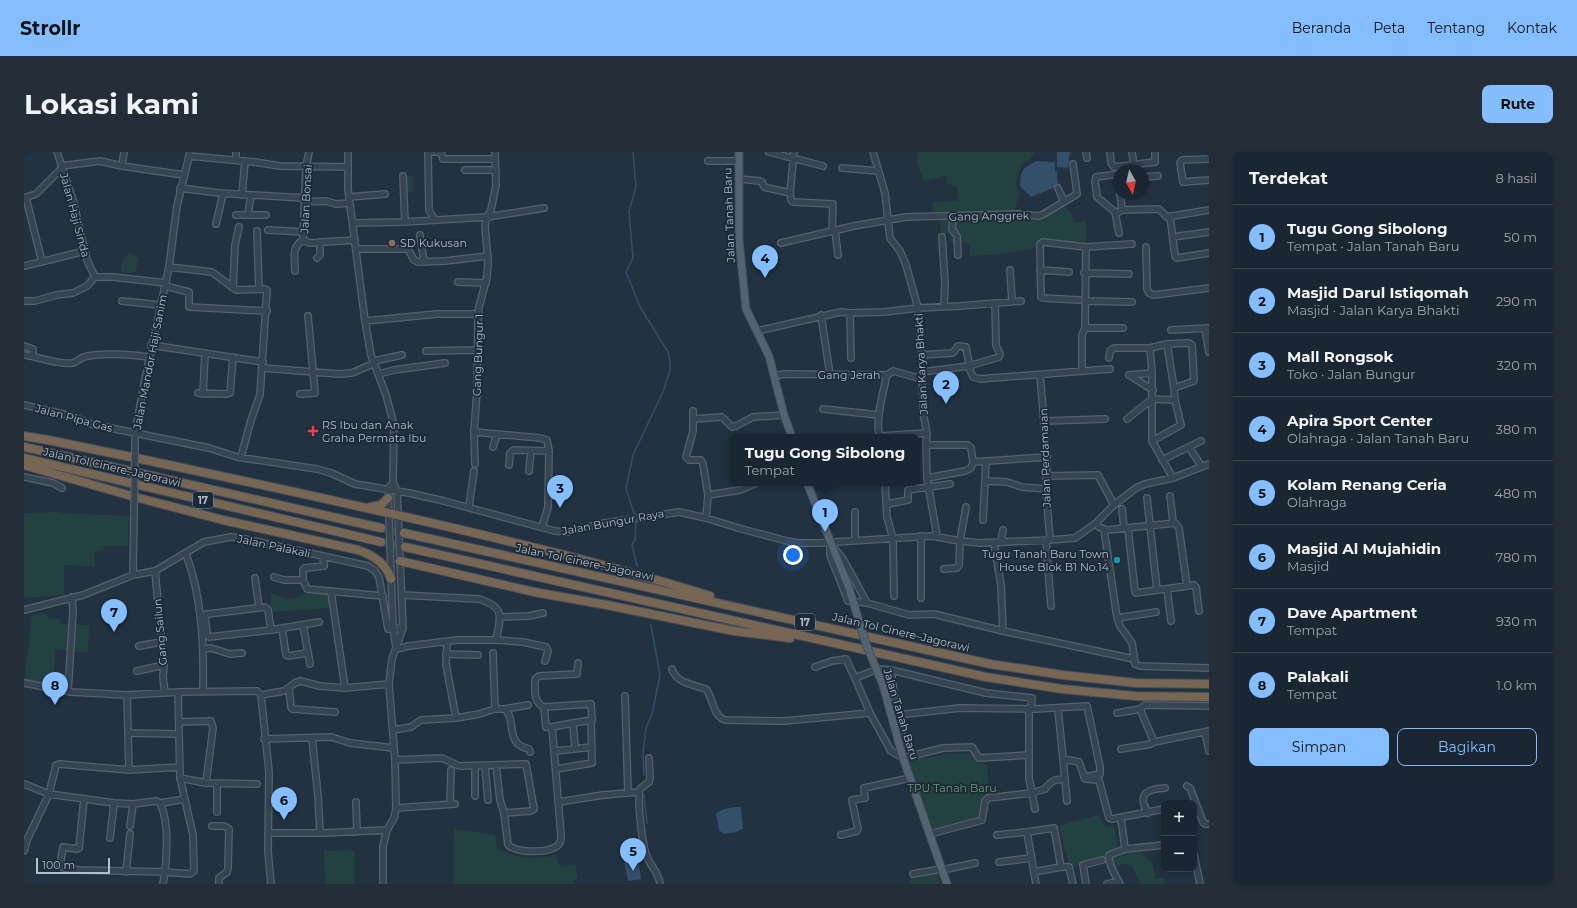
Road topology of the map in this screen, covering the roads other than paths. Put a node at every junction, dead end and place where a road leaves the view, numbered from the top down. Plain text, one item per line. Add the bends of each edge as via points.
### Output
1 (58, 152) edge
2 (124, 152) edge
3 (236, 152) edge
4 (309, 152) edge
5 (348, 152) edge
6 (429, 152) edge
7 (495, 152) edge
8 (739, 152) edge
9 (769, 152) edge
10 (873, 152) edge
11 (1110, 152) edge
12 (1132, 152) edge
13 (1154, 152) edge
14 (189, 154) edge
15 (793, 155) edge
16 (495, 159) junction
17 (1209, 159) edge
18 (236, 160) junction
19 (245, 161) junction
20 (708, 161) dead end
21 (736, 161) junction
22 (1073, 164) dead end
23 (1134, 164) edge
24 (1143, 164) edge
25 (122, 166) junction
26 (348, 166) junction
27 (823, 166) dead end
28 (1113, 166) edge
29 (62, 167) junction
30 (306, 167) junction
31 (842, 168) dead end
32 (465, 170) dead end
33 (496, 170) junction
34 (878, 171) junction
35 (184, 175) junction
36 (1113, 175) edge
37 (404, 176) dead end
38 (1149, 176) edge
39 (1158, 176) dead end
40 (739, 179) junction
41 (1209, 180) edge
42 (180, 188) junction
43 (1058, 188) dead end
44 (790, 193) junction
45 (223, 194) junction
46 (385, 194) dead end
47 (242, 195) junction
48 (251, 195) junction
49 (349, 197) junction
50 (25, 198) edge
51 (304, 200) junction
52 (1121, 200) edge
53 (1064, 202) junction
54 (350, 203) junction
55 (544, 208) dead end
56 (1122, 210) junction
57 (1209, 210) edge
58 (1115, 212) junction
59 (236, 215) dead end
60 (248, 215) junction
61 (266, 215) dead end
62 (953, 216) junction
63 (1170, 216) junction
64 (487, 217) junction
65 (889, 219) junction
66 (436, 220) junction
67 (405, 222) junction
68 (353, 223) junction
69 (216, 224) dead end
70 (239, 227) dead end
71 (268, 230) dead end
72 (834, 231) junction
73 (257, 232) dead end
74 (304, 232) junction
75 (1209, 232) edge
76 (1119, 233) dead end
77 (420, 235) dead end
78 (942, 237) dead end
79 (1173, 237) junction
80 (355, 240) junction
81 (306, 241) junction
82 (320, 242) junction
83 (781, 242) dead end
84 (1132, 244) dead end
85 (1086, 247) junction
86 (1146, 247) dead end
87 (356, 249) junction
88 (85, 251) junction
89 (1209, 254) edge
90 (838, 255) dead end
91 (958, 255) dead end
92 (488, 256) junction
93 (317, 258) dead end
94 (42, 262) junction
95 (424, 262) junction
96 (24, 266) edge
97 (170, 268) junction
98 (1010, 270) dead end
99 (1040, 270) junction
100 (295, 271) dead end
101 (1070, 272) dead end
102 (1084, 273) junction
103 (1129, 274) dead end
104 (95, 277) junction
105 (458, 282) dead end
106 (486, 283) junction
107 (165, 284) junction
108 (234, 288) junction
109 (1209, 288) edge
110 (259, 289) junction
111 (1082, 300) junction
112 (24, 301) edge
113 (122, 301) dead end
114 (1012, 301) junction
115 (1021, 301) dead end
116 (1132, 302) dead end
117 (996, 303) junction
118 (160, 306) junction
119 (944, 306) junction
120 (918, 308) junction
121 (266, 311) junction
122 (850, 313) junction
123 (478, 314) junction
124 (821, 315) junction
125 (308, 316) dead end
126 (365, 321) junction
127 (1085, 328) junction
128 (1123, 328) dead end
129 (1207, 328) edge
130 (1170, 330) dead end
131 (757, 331) junction
132 (1167, 344) junction
133 (151, 345) junction
134 (24, 346) edge
135 (1150, 348) junction
136 (478, 350) junction
137 (426, 351) dead end
138 (206, 352) junction
139 (1209, 352) edge
140 (24, 355) edge
141 (402, 355) dead end
142 (922, 355) junction
143 (33, 356) junction
144 (149, 357) junction
145 (233, 357) junction
146 (851, 358) dead end
147 (1109, 358) dead end
148 (263, 362) junction
149 (374, 362) junction
150 (445, 363) dead end
151 (969, 366) junction
152 (263, 368) junction
153 (1110, 369) dead end
154 (1082, 371) junction
155 (922, 372) junction
156 (312, 373) junction
157 (1152, 373) junction
158 (379, 374) junction
159 (830, 374) junction
160 (887, 375) junction
161 (1040, 375) junction
162 (774, 376) junction
163 (922, 378) junction
164 (1174, 388) junction
165 (1152, 390) junction
166 (300, 394) dead end
167 (1152, 399) junction
168 (1175, 400) junction
169 (24, 405) edge
170 (823, 409) dead end
171 (693, 411) dead end
172 (783, 415) junction
173 (880, 415) junction
174 (693, 419) junction
175 (1105, 419) dead end
176 (1127, 419) dead end
177 (1045, 421) junction
178 (474, 432) junction
179 (135, 433) junction
180 (928, 433) junction
181 (497, 434) junction
182 (791, 434) edge
183 (879, 434) edge
184 (912, 434) edge
185 (24, 436) edge
186 (1152, 441) junction
187 (1201, 441) dead end
188 (926, 445) junction
189 (24, 447) edge
190 (493, 447) dead end
191 (1190, 447) junction
192 (531, 451) junction
193 (549, 451) junction
194 (241, 457) junction
195 (1047, 457) junction
196 (24, 458) edge
197 (1162, 460) junction
198 (986, 461) junction
199 (973, 462) junction
200 (1200, 464) dead end
201 (1209, 464) edge
202 (24, 465) edge
203 (509, 465) dead end
204 (529, 471) dead end
205 (24, 476) edge
206 (1047, 476) junction
207 (927, 478) junction
208 (1173, 478) junction
209 (985, 481) junction
210 (393, 482) junction
211 (950, 484) dead end
212 (749, 486) edge
213 (808, 486) edge
214 (885, 486) edge
215 (929, 486) junction
216 (62, 488) dead end
217 (1046, 489) junction
218 (398, 491) junction
219 (388, 494) junction
220 (708, 495) junction
221 (1170, 496) dead end
222 (1147, 498) dead end
223 (887, 504) junction
224 (1114, 505) junction
225 (363, 507) junction
226 (469, 507) junction
227 (966, 507) dead end
228 (1122, 509) dead end
229 (855, 512) dead end
230 (388, 513) junction
231 (398, 515) junction
232 (706, 518) junction
233 (983, 520) dead end
234 (1173, 522) junction
235 (1096, 523) junction
236 (1150, 525) junction
237 (542, 527) junction
238 (381, 528) tunnel mouth
239 (1126, 528) junction
240 (1104, 529) junction
241 (1003, 530) dead end
242 (404, 533) tunnel mouth
243 (921, 536) junction
244 (937, 536) junction
245 (893, 539) junction
246 (854, 540) junction
247 (1048, 540) junction
248 (960, 541) junction
249 (381, 542) tunnel mouth
250 (830, 542) junction
251 (994, 543) junction
252 (1001, 543) junction
253 (405, 547) tunnel mouth
254 (186, 554) junction
255 (323, 556) junction
256 (400, 561) junction
257 (944, 569) dead end
258 (155, 571) junction
259 (133, 576) junction
260 (274, 577) dead end
261 (255, 578) dead end
262 (391, 579) junction
263 (303, 580) junction
264 (1187, 586) junction
265 (1167, 589) junction
266 (1157, 590) junction
267 (331, 591) junction
268 (383, 596) junction
269 (402, 596) junction
270 (894, 596) dead end
271 (72, 597) junction
272 (920, 598) dead end
273 (867, 602) junction
274 (1051, 606) dead end
275 (259, 608) junction
276 (24, 609) edge
277 (1199, 610) dead end
278 (758, 611) junction
279 (1156, 612) dead end
280 (543, 613) dead end
281 (202, 615) junction
282 (500, 617) junction
283 (1117, 618) junction
284 (1171, 621) dead end
285 (319, 622) dead end
286 (303, 625) junction
287 (394, 628) junction
288 (404, 628) junction
289 (282, 629) junction
290 (271, 630) junction
291 (1003, 631) junction
292 (496, 640) junction
293 (161, 642) junction
294 (447, 642) junction
295 (836, 644) junction
296 (139, 646) dead end
297 (203, 649) junction
298 (396, 649) junction
299 (242, 653) dead end
300 (308, 653) junction
301 (493, 653) dead end
302 (446, 654) junction
303 (478, 655) dead end
304 (1134, 659) junction
305 (545, 661) dead end
306 (578, 663) dead end
307 (310, 664) dead end
308 (164, 665) junction
309 (815, 668) dead end
310 (1209, 668) edge
311 (672, 669) dead end
312 (891, 670) junction
313 (137, 672) dead end
314 (855, 678) junction
315 (24, 682) edge
316 (389, 684) junction
317 (1209, 684) edge
318 (289, 688) junction
319 (345, 688) junction
320 (68, 691) junction
321 (203, 691) junction
322 (178, 692) junction
323 (164, 693) junction
324 (127, 695) junction
325 (260, 695) junction
326 (625, 696) dead end
327 (1209, 697) edge
328 (528, 705) dead end
329 (1209, 706) edge
330 (544, 707) junction
331 (495, 709) junction
332 (504, 709) junction
333 (1032, 709) junction
334 (1058, 709) junction
335 (1140, 709) junction
336 (335, 712) dead end
337 (870, 713) junction
338 (1117, 713) dead end
339 (897, 715) junction
340 (456, 718) junction
341 (591, 721) junction
342 (180, 722) junction
343 (573, 723) junction
344 (552, 727) junction
345 (393, 730) junction
346 (1207, 731) edge
347 (128, 733) junction
348 (178, 734) junction
349 (312, 738) junction
350 (264, 739) junction
351 (1154, 742) junction
352 (592, 747) junction
353 (394, 748) junction
354 (575, 748) junction
355 (1121, 749) dead end
356 (555, 751) junction
357 (1209, 751) edge
358 (530, 752) dead end
359 (1029, 754) junction
360 (650, 758) dead end
361 (902, 758) junction
362 (1062, 759) junction
363 (395, 760) junction
364 (496, 765) junction
365 (475, 766) junction
366 (485, 766) junction
367 (180, 767) junction
368 (556, 769) junction
369 (129, 770) junction
370 (451, 770) dead end
371 (1084, 777) junction
372 (180, 778) junction
373 (910, 778) junction
374 (1065, 779) junction
375 (206, 783) junction
376 (24, 784) edge
377 (217, 784) junction
378 (257, 784) dead end
379 (1186, 786) dead end
380 (1165, 788) dead end
381 (640, 792) junction
382 (1032, 792) junction
383 (628, 793) junction
384 (48, 794) junction
385 (475, 796) dead end
386 (84, 799) junction
387 (185, 799) junction
388 (488, 800) dead end
389 (1067, 801) dead end
390 (356, 802) dead end
391 (559, 802) junction
392 (114, 803) junction
393 (160, 803) junction
394 (133, 804) junction
395 (396, 808) junction
396 (1034, 809) dead end
397 (1161, 810) edge
398 (217, 812) dead end
399 (1148, 813) junction
400 (504, 814) junction
401 (1121, 818) junction
402 (1209, 824) edge
403 (130, 826) dead end
404 (212, 826) dead end
405 (387, 830) junction
406 (356, 832) junction
407 (1027, 832) junction
408 (268, 833) junction
409 (320, 833) junction
410 (130, 834) dead end
411 (841, 834) dead end
412 (930, 834) junction
413 (997, 835) dead end
414 (110, 838) dead end
415 (26, 840) edge
416 (1161, 845) edge
417 (1125, 849) junction
418 (24, 851) edge
419 (1031, 858) junction
420 (1102, 860) dead end
421 (999, 862) dead end
422 (976, 863) dead end
423 (1061, 867) junction
424 (1197, 869) edge
425 (941, 870) junction
426 (126, 872) junction
427 (165, 872) junction
428 (1034, 872) junction
429 (913, 874) dead end
430 (1119, 882) edge
431 (163, 884) edge
432 (219, 884) edge
433 (271, 884) edge
434 (383, 884) edge
435 (660, 884) edge
436 (947, 884) edge
437 (1036, 884) edge
438 (1073, 884) edge
439 (1086, 884) edge
440 (1107, 884) edge
441 (1200, 884) edge

1 - 29 street, Jalan Haji Sinda
2 - 25 street
3 - 18 street
4 - 30 street, Jalan Bonsai
5 - 26 street
6 - 16 street via 441,152 443,159
6 - 66 street via 430,210
7 - 16 street, Gang Bungur 1
8 - 21 main road, Jalan Tanah Baru
9 - 15 street
10 - 34 street, Jalan Karya Bhakti
11 - 28 street
12 - 23 street
13 - 24 street via 1156,161
14 - 18 street
14 - 35 street, Jalan Mandor Haji Sanim
15 - 27 street via 798,161
15 - 44 street
16 - 33 street, Gang Bungur 1
17 - 41 street via 1182,160 1180,163 1183,182
18 - 19 street
19 - 30 street
19 - 47 street
20 - 21 street
21 - 40 main road, Jalan Tanah Baru
22 - 53 street, Gang Anggrek via 1077,194
25 - 29 street via 100,162
25 - 35 street
26 - 30 street
26 - 49 street
29 - 50 street via 36,194
29 - 88 street, Jalan Haji Sinda
30 - 51 street, Jalan Bonsai
31 - 34 street
32 - 33 street
33 - 64 street, Gang Bungur 1 via 491,210
34 - 65 street, Jalan Karya Bhakti
35 - 42 street, Jalan Mandor Haji Sanim
36 - 58 street via 1096,177 1095,181 1097,197
37 - 67 street
38 - 39 street
40 - 44 street via 760,181 764,187
40 - 131 main road, Jalan Tanah Baru via 739,240 745,304
42 - 45 street
42 - 97 street, Jalan Mandor Haji Sanim
43 - 53 street
44 - 72 street via 793,202 833,204
45 - 47 street
45 - 69 street
46 - 49 street
47 - 48 street
48 - 51 street
48 - 60 street
49 - 54 street
50 - 94 street
51 - 54 street
51 - 74 street, Jalan Bonsai
52 - 56 street
53 - 62 street, Gang Anggrek via 1038,216
54 - 68 street
55 - 64 street
56 - 58 street
56 - 63 street via 1159,209 1165,216
57 - 63 street
58 - 76 street
59 - 60 street
60 - 61 street
62 - 65 street, Gang Anggrek
62 - 91 street via 952,229 957,236
63 - 79 street
64 - 66 street
64 - 92 street, Gang Bungur 1 via 485,231
65 - 72 street, Gang Anggrek
65 - 120 street, Jalan Karya Bhakti via 890,238 900,251
66 - 67 street
67 - 68 street
68 - 80 street
70 - 108 street via 235,245
71 - 74 street
72 - 83 street, Gang Anggrek
72 - 90 street
73 - 110 street
74 - 81 street, Jalan Bonsai
75 - 79 street
77 - 95 street
78 - 119 street
79 - 89 street via 1177,258
80 - 82 street
80 - 87 street
81 - 82 street
81 - 100 street via 296,244 294,248
82 - 93 street via 320,255
84 - 85 street
85 - 99 street via 1041,243
85 - 102 street
86 - 109 street via 1149,293 1154,295
87 - 95 street via 408,249 414,260
87 - 126 street
88 - 94 street
88 - 104 street, Jalan Haji Sinda
92 - 95 street
92 - 106 street, Gang Bungur 1
94 - 96 street
97 - 107 street, Jalan Mandor Haji Sanim
97 - 108 street via 212,272
98 - 114 street
99 - 101 street
99 - 111 street via 1041,298
102 - 103 street
102 - 111 street
104 - 107 street
104 - 112 street via 87,286 73,293
105 - 106 street
106 - 123 street, Gang Bungur 1
107 - 118 street, Jalan Mandor Haji Sanim
107 - 121 street via 189,292 189,307
108 - 110 street
110 - 121 street via 267,290
111 - 116 street
111 - 127 street
113 - 118 street
114 - 115 street
114 - 117 street
117 - 119 street
117 - 151 street via 996,345 999,357
118 - 133 street, Jalan Mandor Haji Sanim
119 - 120 street
120 - 122 street
120 - 142 street, Jalan Karya Bhakti
121 - 148 street
122 - 124 street
122 - 146 street
123 - 126 street via 438,314
123 - 136 street, Gang Bungur 1
124 - 131 street
124 - 159 street
125 - 156 street
126 - 149 street
127 - 128 street
127 - 154 street via 1082,335
129 - 130 street
129 - 139 street
131 - 162 main road, Jalan Tanah Baru via 769,356
132 - 135 street
132 - 164 street
132 - 164 street via 1192,345 1194,381
133 - 138 street
133 - 144 street, Jalan Mandor Haji Sanim
134 - 143 street via 32,347
135 - 147 street via 1114,348 1110,351
135 - 157 street
136 - 137 street
136 - 178 street, Gang Bungur 1
138 - 145 street
138 - 145 street via 200,394 230,393
140 - 143 street
141 - 149 street
142 - 151 street via 953,353 958,346 964,346
142 - 155 street, Jalan Karya Bhakti
143 - 144 street via 72,363 84,357
144 - 179 street, Jalan Mandor Haji Sanim
145 - 148 street
148 - 152 street
149 - 156 street via 352,373
149 - 158 street
150 - 158 street
151 - 155 street
151 - 161 street via 973,377 980,379
152 - 156 street
152 - 194 street via 260,395
153 - 154 street
154 - 161 street
155 - 163 street, Jalan Karya Bhakti
156 - 166 street via 315,393
157 - 165 street
157 - 165 street via 1129,375
158 - 210 street via 394,425
159 - 160 street, Gang Jerah
159 - 162 street, Gang Jerah
160 - 163 street, Gang Jerah via 895,372
160 - 173 street via 879,406
161 - 177 street, Jalan Perdamaian
162 - 172 main road, Jalan Tanah Baru
163 - 180 street, Jalan Karya Bhakti via 923,413
164 - 168 street
165 - 167 street
167 - 168 street
167 - 176 street
167 - 186 street
168 - 186 street via 1181,425
169 - 179 street, Jalan Pipa Gas via 71,416 91,424
170 - 173 street
171 - 174 street
172 - 174 street via 753,417 732,427 722,417
172 - 182 main road, Jalan Tanah Baru
173 - 183 street
174 - 220 street via 693,431 686,457 689,460 702,461
175 - 177 street
177 - 195 street, Jalan Perdamaian
178 - 181 street
178 - 226 street, Gang Bungur 1 via 474,467
179 - 194 street, Jalan Pipa Gas
179 - 259 street, Jalan Mandor Haji Sanim, bridge
180 - 184 street
180 - 188 street, Jalan Karya Bhakti
181 - 190 street
181 - 193 street via 545,439
185 - 225 highway via 192,469
186 - 197 street
187 - 191 street
188 - 199 street via 968,445 971,448
188 - 207 street, Jalan Karya Bhakti
189 - 238 highway, Jalan Tol Cinere–Jagorawi / 17
191 - 197 street
191 - 200 street
192 - 193 street
192 - 203 street via 511,451
192 - 204 street
193 - 237 street via 548,507
194 - 219 street, Jalan Pipa Gas via 316,469
195 - 198 street
195 - 206 street, Jalan Perdamaian
196 - 249 highway, Jalan Tol Cinere–Jagorawi / 17
197 - 208 street
198 - 199 street
198 - 209 street
199 - 207 street via 971,468 965,471
201 - 208 street, Jalan Bungur Raya
202 - 262 highway via 217,519 368,553 385,567
205 - 216 street via 53,483
206 - 217 street, Jalan Perdamaian
206 - 224 street via 1098,475
207 - 215 street, Jalan Karya Bhakti
208 - 224 street, Jalan Bungur Raya via 1136,488
209 - 217 street
209 - 233 street
210 - 218 street
210 - 219 street
211 - 215 street
212 - 220 street
213 - 250 main road, Jalan Tanah Baru
214 - 223 street
215 - 223 street via 908,490 908,500
215 - 244 street, Jalan Karya Bhakti
217 - 247 street, Jalan Perdamaian
218 - 219 street, Jalan Bungur Raya
218 - 226 street, Jalan Bungur Raya
218 - 231 street
219 - 225 highway via 381,504
219 - 230 street
220 - 232 street
221 - 234 street
222 - 236 street
223 - 245 street
224 - 235 street, Jalan Bungur Raya
225 - 230 highway
226 - 237 street, Jalan Bungur Raya
227 - 248 street
228 - 239 street
229 - 246 street
230 - 231 highway
230 - 262 street
231 - 256 street
231 - 278 highway via 664,581
232 - 237 street, Jalan Bungur Raya via 679,512 562,532
232 - 250 street, Jalan Bungur Raya via 787,541
234 - 236 street
234 - 264 street via 1179,528
235 - 240 street
235 - 247 street, Jalan Bungur Raya via 1075,538
236 - 239 street
236 - 266 street
239 - 240 street
239 - 266 street via 1135,592
240 - 283 street
241 - 252 street
242 - 278 highway, Jalan Tol Cinere–Jagorawi / 17
243 - 244 street, Jalan Bungur Raya
243 - 245 street, Jalan Bungur Raya
243 - 272 street
244 - 248 street, Jalan Bungur Raya
245 - 246 street, Jalan Bungur Raya
245 - 270 street
246 - 250 street, Jalan Bungur Raya
247 - 252 street, Jalan Bungur Raya
247 - 274 street, Jalan Perdamaian
248 - 251 street, Jalan Bungur Raya
248 - 257 street via 959,565 957,568
250 - 273 street via 843,559
250 - 273 street via 830,555 848,601
250 - 361 main road, Jalan Tanah Baru, bridge via 883,685
251 - 252 street, Jalan Bungur Raya
251 - 291 street via 1001,585
253 - 295 highway, 17
254 - 255 street, Jalan Palakali via 204,542 232,537
254 - 258 street, Jalan Palakali
254 - 281 street via 194,575
255 - 263 street via 325,566 304,569
255 - 268 street, Jalan Palakali via 368,566 379,577
256 - 269 street
256 - 295 highway via 534,592 734,631
258 - 259 street, Jalan Palakali
258 - 293 street, Gang Sailun
259 - 271 street, Jalan Palakali
260 - 263 street
261 - 275 street
262 - 287 street
263 - 267 street via 307,589
264 - 265 street
264 - 277 street via 1196,587
265 - 266 street
265 - 284 street
267 - 268 street
267 - 319 street
268 - 287 street, Jalan Palakali via 388,629
269 - 282 street via 478,599 496,607
269 - 288 street
271 - 276 street, Jalan Palakali
271 - 320 street
273 - 291 street via 909,615 934,614
275 - 281 street
275 - 290 street via 265,607 268,610
278 - 317 highway, Jalan Tol Cinere–Jagorawi / 17 via 990,664 1136,683
279 - 283 street
280 - 282 street
281 - 290 street via 209,637
281 - 297 street
282 - 292 street
283 - 304 street via 1132,643
285 - 286 street
286 - 289 street
286 - 300 street
287 - 288 street
287 - 298 street
288 - 298 street
289 - 290 street
289 - 300 street via 286,655
291 - 304 street
292 - 294 street
292 - 305 street via 546,647 548,651
293 - 296 street
293 - 308 street, Gang Sailun
294 - 298 street
294 - 302 street
295 - 327 highway, 17 via 986,677 1062,689 1135,696
297 - 299 street via 211,648 230,654
297 - 321 street
298 - 316 street
300 - 307 street
301 - 331 street
302 - 303 street
302 - 340 street
304 - 310 street via 1135,664 1140,666
306 - 330 street via 576,674 536,677 536,699
308 - 313 street
308 - 323 street, Gang Sailun
309 - 314 street via 846,659
311 - 337 street via 677,679 706,689 717,714 725,720 784,721
312 - 314 street via 878,669
312 - 333 street via 986,693 1032,698
312 - 339 street
314 - 337 street
315 - 320 street
316 - 319 street
316 - 345 street
318 - 319 street via 300,681
318 - 325 street
318 - 336 street via 292,709
320 - 324 street
321 - 322 street
321 - 325 street via 253,690
322 - 323 street
322 - 342 street
323 - 324 street
324 - 347 street
325 - 350 street
326 - 383 street
328 - 332 street
329 - 335 street via 1145,705
330 - 341 street via 590,704
330 - 344 street via 546,726
331 - 332 street
331 - 340 street
332 - 358 street via 508,712 517,744 529,749
333 - 334 street
333 - 339 street via 960,708
333 - 359 street
334 - 362 street
334 - 371 street via 1088,706 1100,774
335 - 338 street
335 - 351 street
337 - 361 street via 891,751
339 - 361 street via 905,748
340 - 345 street via 421,720 411,727
341 - 343 street
341 - 352 street
342 - 348 street
342 - 375 street via 211,721 213,728
343 - 344 street
343 - 354 street
344 - 356 street
345 - 353 street
346 - 351 street
346 - 357 street
347 - 348 street
347 - 369 street
348 - 367 street
349 - 350 street
349 - 353 street via 331,737 350,743
349 - 409 street
350 - 408 street via 269,772
351 - 355 street
352 - 354 street
352 - 368 street via 591,763
353 - 363 street
354 - 356 street
356 - 368 street
359 - 361 street via 979,758 972,746 943,748
359 - 382 street
360 - 381 street via 649,782 640,789
361 - 373 main road, Jalan Tanah Baru
362 - 371 street via 1079,762
362 - 374 street
363 - 365 street via 442,758 459,766
363 - 395 street
364 - 366 street
364 - 400 street
364 - 400 street via 527,766 534,809
365 - 366 street
365 - 385 street
366 - 388 street
367 - 369 street
367 - 372 street
368 - 391 street
369 - 384 street via 59,764 56,765
370 - 395 street via 453,804
371 - 401 street via 1099,780 1109,818
372 - 375 street
372 - 387 street
373 - 411 street via 864,788 865,798 852,800 858,831
373 - 412 main road, Jalan Tanah Baru
374 - 382 street via 1055,779 1046,789
374 - 389 street
375 - 377 street
376 - 384 street
377 - 378 street
377 - 398 street
379 - 402 street via 1190,788 1203,822
380 - 399 street via 1147,791 1143,797 1143,804
381 - 383 street
381 - 435 street via 640,813 646,854 658,874
382 - 396 street
382 - 412 street via 988,798 985,801 982,820
383 - 391 street
384 - 386 street
384 - 415 street
386 - 392 street
386 - 426 street via 79,848 63,847 60,865 64,869
387 - 393 street
387 - 427 street via 193,835 194,871 190,874
390 - 406 street
391 - 400 street via 561,840 558,845 548,850 526,851 510,847 507,843
392 - 394 street
392 - 414 street
393 - 394 street via 156,801
393 - 427 street via 165,821
394 - 403 street
395 - 405 street
397 - 399 street
399 - 401 street
401 - 417 street
404 - 432 street via 224,826 229,829 228,868 219,878
405 - 406 street
405 - 434 street via 383,846
406 - 409 street
407 - 413 street
407 - 419 street
407 - 423 street via 1054,828
408 - 409 street
408 - 433 street
410 - 426 street
412 - 425 main road, Jalan Tanah Baru
415 - 418 street
416 - 417 street
417 - 430 street via 1109,854 1112,869
419 - 421 street
419 - 428 street
420 - 439 street via 1083,865
422 - 425 street
423 - 428 street
423 - 438 street via 1070,867
424 - 441 street
425 - 429 street
425 - 436 main road, Jalan Tanah Baru
426 - 427 street
427 - 431 street
428 - 437 street
430 - 440 street

